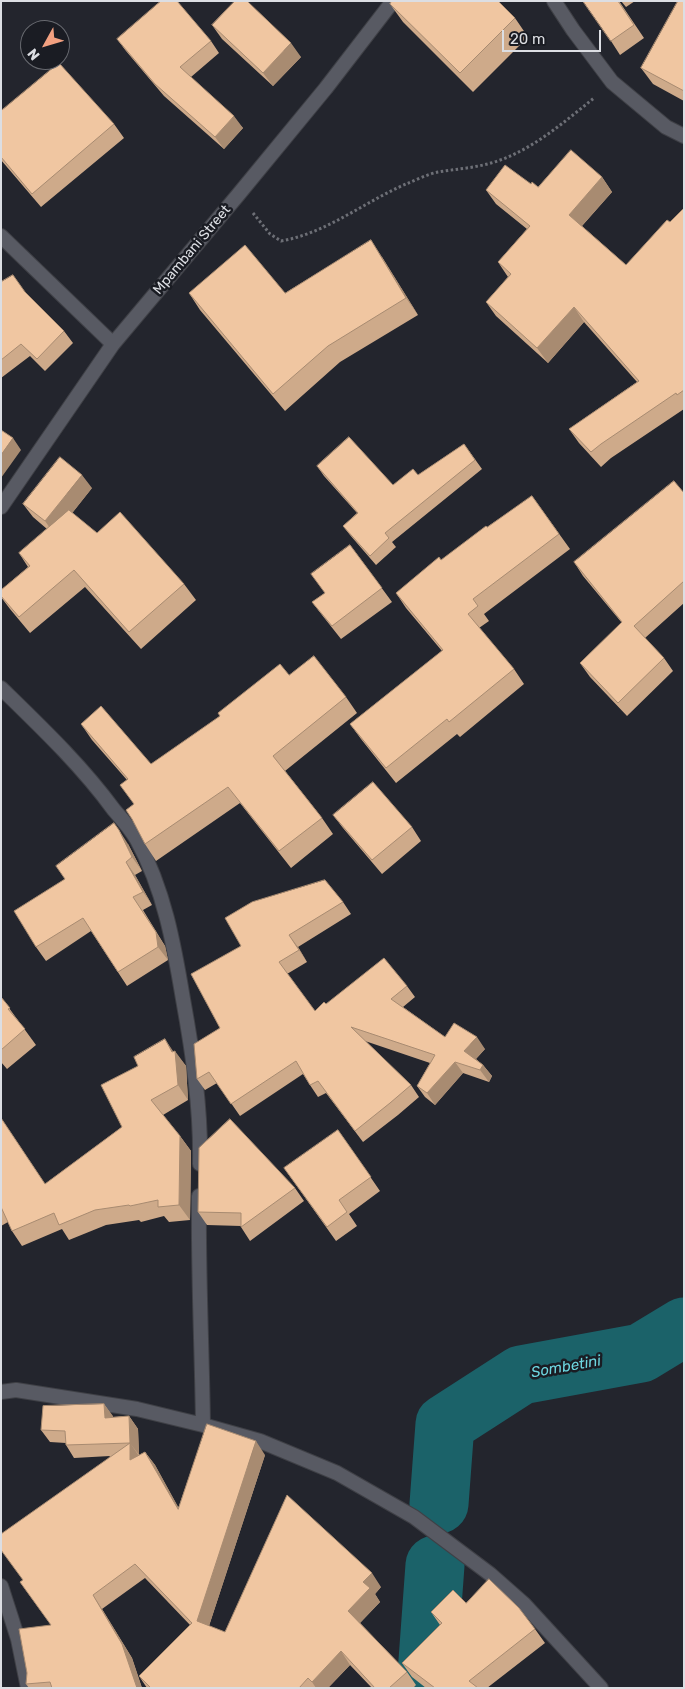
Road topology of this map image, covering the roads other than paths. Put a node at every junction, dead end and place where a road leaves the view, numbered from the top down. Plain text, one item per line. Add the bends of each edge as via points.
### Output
1 (393, 1) edge
2 (554, 1) edge
3 (684, 136) edge
4 (1, 236) edge
5 (113, 344) junction
6 (1, 507) edge
7 (1, 688) edge
8 (1, 1392) edge
9 (203, 1425) junction
10 (1, 1586) edge
11 (28, 1688) edge
12 (601, 1688) edge

1 - 5 street, Mpambani Street via 326,88
2 - 3 street via 612,82 666,127
4 - 5 street
5 - 6 street, Mpambani Street
7 - 9 street via 60,746 136,839 154,876 173,940 194,1059 200,1142 198,1249
8 - 9 street via 16,1390 137,1409
9 - 12 street via 260,1441 337,1473 414,1516 524,1604
10 - 11 street via 18,1639

